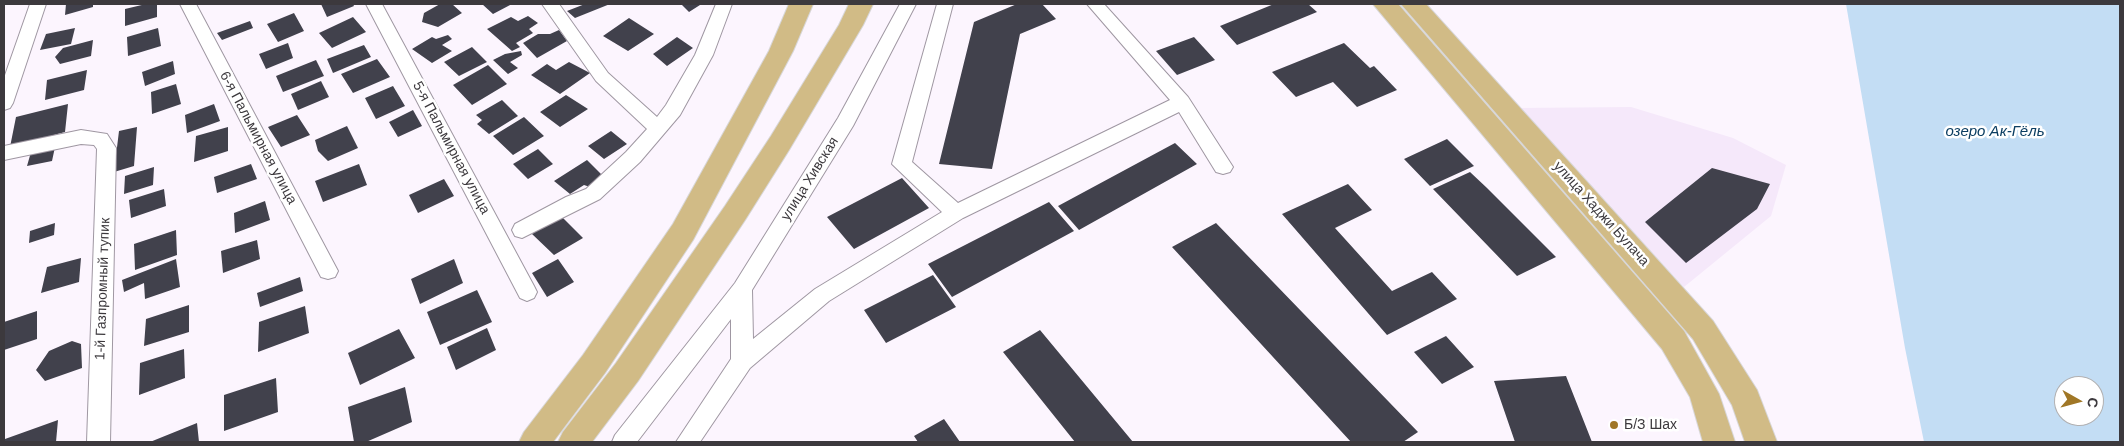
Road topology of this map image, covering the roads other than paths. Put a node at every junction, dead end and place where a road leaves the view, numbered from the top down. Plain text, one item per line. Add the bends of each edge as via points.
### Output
1 (38, 4) edge
2 (188, 4) edge
3 (374, 4) edge
4 (550, 4) edge
5 (724, 4) edge
6 (801, 4) edge
7 (862, 4) edge
8 (908, 4) edge
9 (945, 4) edge
10 (1095, 4) edge
11 (1385, 4) edge
12 (1413, 4) edge
13 (1182, 102) junction
14 (4, 104) edge
15 (658, 128) junction
16 (4, 153) edge
17 (1223, 167) dead end
18 (956, 213) junction
19 (522, 230) dead end
20 (328, 271) dead end
21 (742, 289) junction
22 (527, 292) dead end
23 (742, 362) junction
24 (99, 442) edge
25 (535, 442) edge
26 (574, 442) edge
27 (623, 442) edge
28 (687, 442) edge
29 (1720, 442) edge
30 (1761, 442) edge

1 - 14 street
2 - 20 street, 6-я Пальмирная улица
3 - 22 street, 5-я Пальмирная улица
4 - 15 street via 602,77
5 - 15 street via 704,55 674,110
6 - 25 main road via 781,51 683,232 594,364
7 - 26 main road via 735,212 627,372
8 - 21 street, улица Хивская via 846,121
9 - 18 street via 902,164
10 - 13 street
11 - 29 main road, улица Хаджи Булача via 1673,340 1704,394
12 - 30 main road, улица Хаджи Булача via 1703,330 1746,400
13 - 17 street
13 - 18 street
15 - 19 street via 593,194
16 - 24 street, 1-й Газпромный тупик via 81,137 100,139 107,148
18 - 23 street via 822,296
21 - 23 street
21 - 27 street, улица Хивская
23 - 28 street

